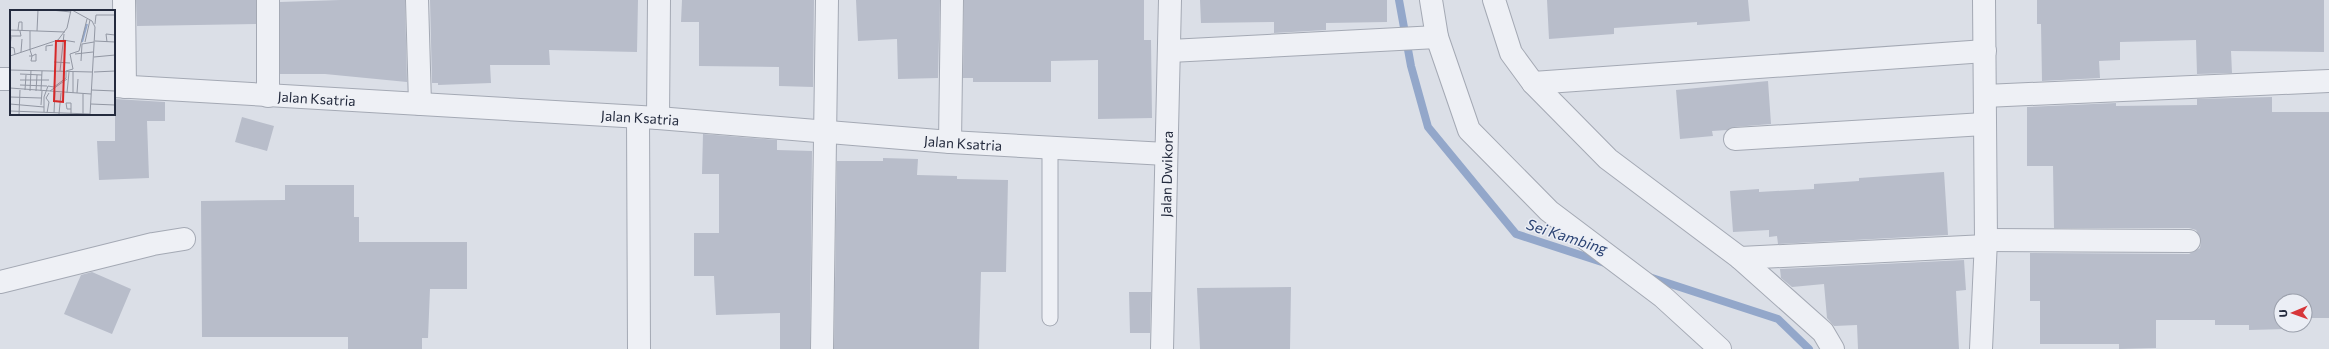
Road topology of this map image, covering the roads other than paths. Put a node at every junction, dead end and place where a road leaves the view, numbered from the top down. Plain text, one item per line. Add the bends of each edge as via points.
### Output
1 (124, 0) edge
2 (268, 0) edge
3 (417, 0) edge
4 (659, 0) edge
5 (827, 0) edge
6 (952, 0) edge
7 (1170, 0) edge
8 (1431, 0) edge
9 (1494, 0) edge
10 (1984, 0) edge
11 (1437, 37) junction
12 (1170, 51) junction
13 (1985, 51) junction
14 (2329, 81) edge
15 (1533, 83) junction
16 (119, 86) edge
17 (268, 96) junction
18 (1985, 96) junction
19 (420, 104) junction
20 (648, 118) junction
21 (1984, 124) junction
22 (825, 132) junction
23 (1735, 139) dead end
24 (950, 142) junction
25 (1050, 147) junction
26 (1166, 154) junction
27 (184, 239) dead end
28 (2189, 241) dead end
29 (1986, 243) junction
30 (1740, 258) junction
31 (0, 282) edge
32 (1050, 318) dead end
33 (639, 349) edge
34 (822, 349) edge
35 (1162, 349) edge
36 (1720, 349) edge
37 (1834, 349) edge
38 (1981, 349) edge

1 - 16 street
2 - 17 street
3 - 19 street
4 - 20 street
5 - 22 street
6 - 24 street
7 - 12 street, Jalan Dwikora
8 - 11 street
9 - 15 street via 1511,53
10 - 13 street
11 - 12 street
11 - 36 street via 1469,130 1481,144 1549,211 1664,297
12 - 26 street, Jalan Dwikora
13 - 15 street
13 - 18 street
14 - 18 street
15 - 30 street via 1608,159
16 - 17 street, Jalan Ksatria
17 - 19 street, Jalan Ksatria
18 - 21 street
19 - 20 street, Jalan Ksatria
20 - 22 street, Jalan Ksatria
20 - 33 street
21 - 23 street
21 - 29 street
22 - 24 street, Jalan Ksatria
22 - 34 street
24 - 25 street, Jalan Ksatria
25 - 26 street, Jalan Ksatria
25 - 32 lane
26 - 35 street, Jalan Dwikora
27 - 31 street
28 - 29 street
29 - 30 street
29 - 38 street
30 - 37 street via 1823,332

